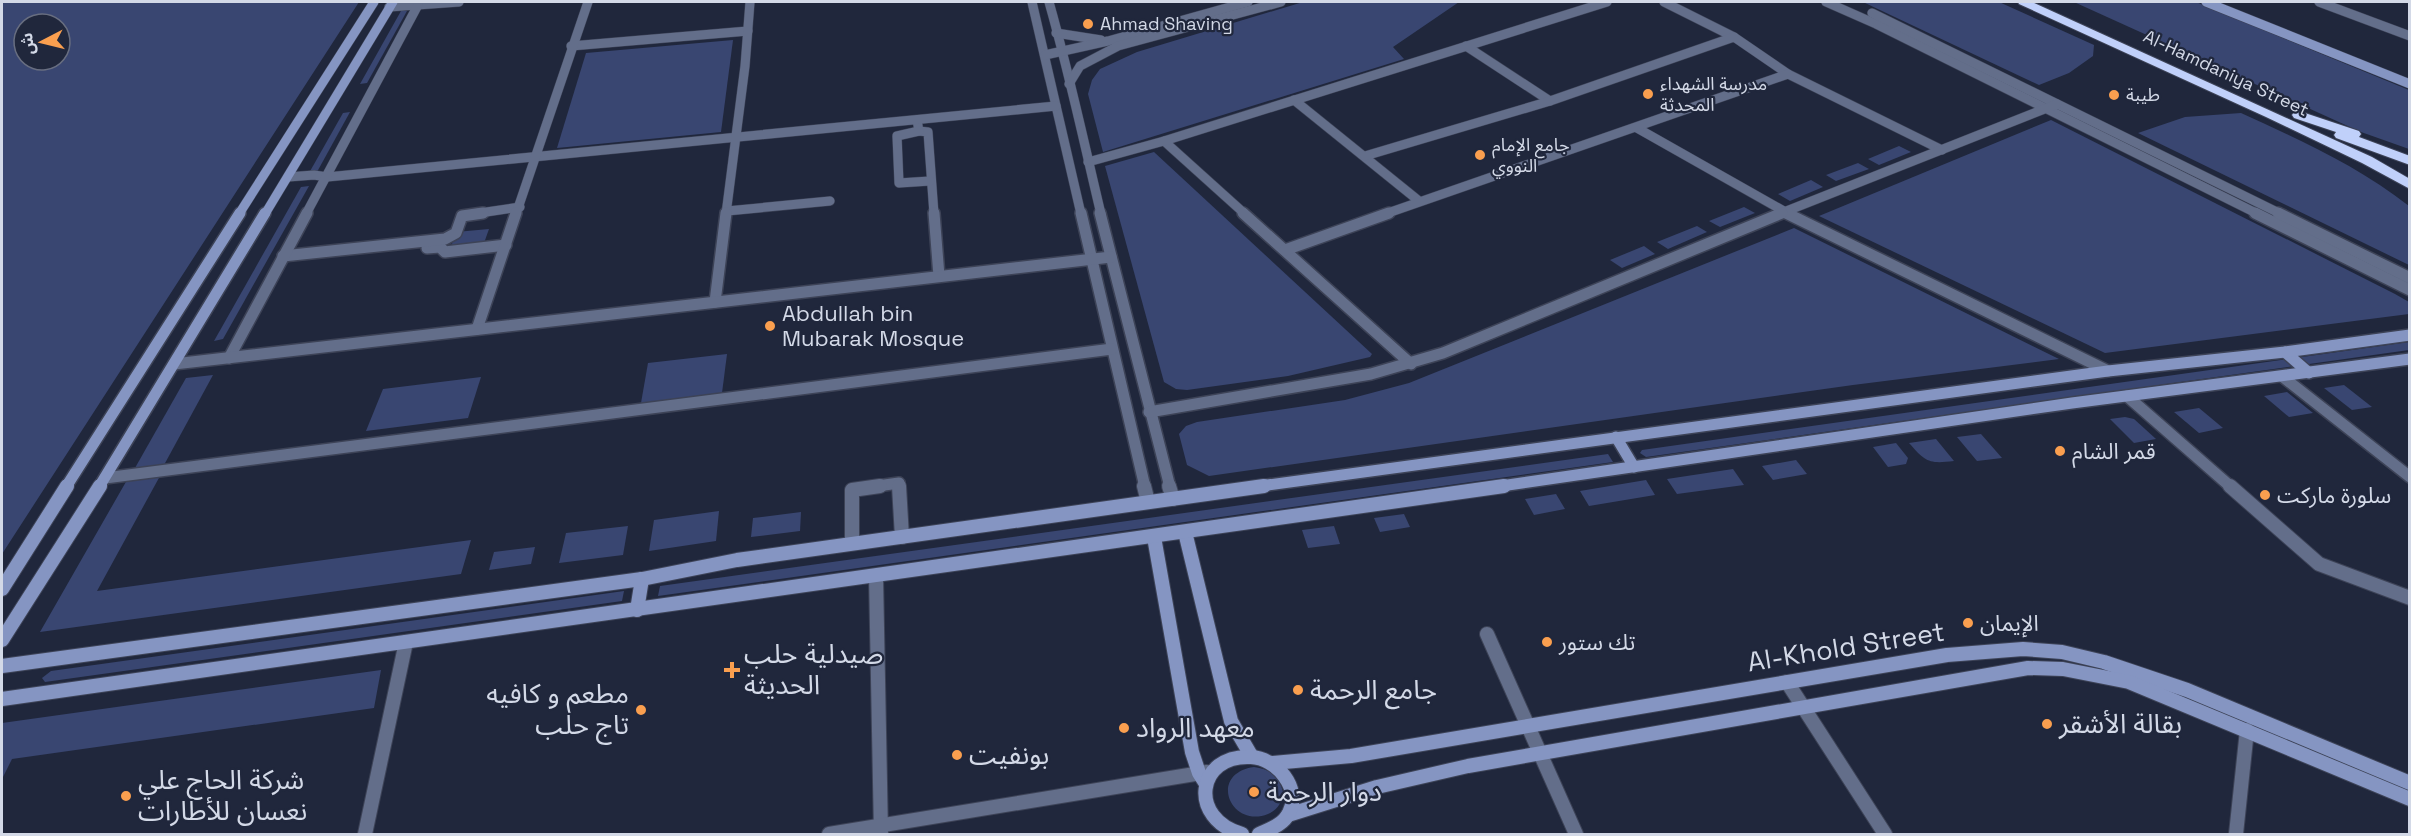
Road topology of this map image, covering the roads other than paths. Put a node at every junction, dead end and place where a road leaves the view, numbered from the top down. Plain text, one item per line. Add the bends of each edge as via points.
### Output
1 (374, 2) edge
2 (459, 2) edge
3 (588, 2) edge
4 (750, 2) edge
5 (1032, 2) edge
6 (1049, 2) edge
7 (1248, 2) edge
8 (1281, 2) edge
9 (1607, 2) edge
10 (1664, 2) edge
11 (1826, 2) edge
12 (1846, 2) edge
13 (2023, 2) edge
14 (2048, 2) edge
15 (2206, 2) edge
16 (2319, 2) edge
17 (391, 4) edge
18 (418, 5) junction
19 (1228, 8) edge
20 (748, 31) junction
21 (1056, 33) junction
22 (2409, 36) edge
23 (1734, 37) junction
24 (1108, 41) junction
25 (571, 46) junction
26 (1119, 46) junction
27 (1466, 46) junction
28 (1064, 55) junction
29 (1046, 58) junction
30 (1788, 74) junction
31 (1068, 84) junction
32 (2409, 84) edge
33 (1294, 100) junction
34 (1550, 101) junction
35 (2057, 104) junction
36 (1056, 106) junction
37 (2046, 109) junction
38 (2292, 118) junction
39 (917, 120) junction
40 (1637, 128) junction
41 (919, 131) junction
42 (736, 138) junction
43 (1164, 141) junction
44 (1942, 150) junction
45 (2409, 154) edge
46 (536, 156) junction
47 (1365, 156) junction
48 (2409, 160) edge
49 (1088, 162) junction
50 (288, 177) junction
51 (327, 177) junction
52 (930, 181) junction
53 (2409, 185) edge
54 (2409, 196) edge
55 (830, 201) dead end
56 (1419, 201) junction
57 (520, 207) junction
58 (727, 211) junction
59 (1784, 212) junction
60 (506, 245) junction
61 (1285, 250) junction
62 (1111, 257) junction
63 (1091, 259) junction
64 (281, 260) junction
65 (939, 276) junction
66 (2409, 278) edge
67 (2409, 290) edge
68 (715, 302) junction
69 (477, 329) junction
70 (2409, 335) edge
71 (1112, 349) junction
72 (2285, 352) junction
73 (229, 357) junction
74 (2409, 359) edge
75 (174, 364) junction
76 (1411, 364) junction
77 (2108, 371) junction
78 (2309, 373) junction
79 (2283, 377) junction
80 (2127, 396) junction
81 (1149, 412) junction
82 (1616, 436) junction
83 (1634, 467) junction
84 (2409, 477) edge
85 (105, 478) junction
86 (1173, 499) junction
87 (1148, 502) junction
88 (1185, 532) junction
89 (902, 537) junction
90 (1154, 537) junction
91 (852, 543) junction
92 (876, 576) junction
93 (642, 579) junction
94 (2, 588) edge
95 (2409, 598) edge
96 (637, 610) junction
97 (1487, 634) dead end
98 (2, 640) edge
99 (406, 642) junction
100 (2, 666) edge
101 (2, 676) edge
102 (1787, 682) junction
103 (2, 699) edge
104 (1803, 707) junction
105 (1528, 726) junction
106 (2247, 730) junction
107 (1541, 754) junction
108 (1252, 757) junction
109 (1273, 763) junction
110 (1205, 776) junction
111 (2409, 783) edge
112 (2409, 799) edge
113 (1283, 824) edge
114 (1213, 826) edge
115 (881, 830) edge
116 (365, 834) edge
117 (829, 834) edge
118 (1242, 834) edge
119 (1259, 834) edge
120 (1576, 834) edge
121 (1885, 834) edge
122 (2236, 834) edge

1 - 94 main road
2 - 18 street
3 - 25 street
4 - 20 street
5 - 29 street
6 - 21 street
7 - 19 street
8 - 19 street
9 - 27 street
10 - 23 street
11 - 37 street
12 - 35 street
13 - 38 highway, Al-Hamdaniya Street
14 - 38 highway, Al-Hamdaniya Street
15 - 32 main road
16 - 22 street
17 - 18 street
17 - 50 main road
18 - 51 street
19 - 24 street
19 - 26 street
20 - 25 street
20 - 42 street
21 - 24 street
21 - 28 street
23 - 30 street
23 - 34 street
24 - 28 street
25 - 46 street
26 - 28 street
26 - 31 street via 1080,66
27 - 33 street
27 - 34 street
28 - 29 street
28 - 31 street
29 - 36 street
30 - 40 street
30 - 44 street
31 - 49 street
33 - 43 street
33 - 47 street
34 - 47 street
35 - 37 street
35 - 66 street
36 - 39 street
36 - 63 street
37 - 44 street
37 - 67 street
38 - 45 highway
38 - 48 highway, Al-Hamdaniya Street
38 - 53 highway, Al-Hamdaniya Street
38 - 54 highway via 2315,141
39 - 41 street
39 - 42 street
40 - 56 street
40 - 59 street
41 - 52 street via 928,132
41 - 52 street via 897,135 898,183
42 - 46 street
42 - 58 street
43 - 49 street
43 - 61 street
44 - 59 street
46 - 51 street
46 - 57 street
47 - 56 street
49 - 62 street
50 - 51 street
50 - 75 main road
51 - 64 street
52 - 65 street
55 - 58 street
56 - 61 street
57 - 60 street
57 - 64 street via 462,216 456,233 446,239
58 - 68 street
59 - 76 street
59 - 77 street
60 - 64 street
60 - 69 street
61 - 76 street
62 - 63 street
62 - 81 street
63 - 65 street
63 - 71 street
64 - 73 street
65 - 68 street
68 - 69 street
69 - 73 street
70 - 72 main road
71 - 85 street
71 - 87 street
72 - 77 main road
72 - 78 main road
73 - 75 street
74 - 78 main road
75 - 85 main road
76 - 81 street
77 - 82 main road
78 - 79 main road
79 - 80 main road
79 - 84 street
80 - 83 main road
80 - 95 street via 2319,564
81 - 86 street
82 - 83 main road
82 - 86 main road
83 - 88 main road
85 - 98 main road
86 - 87 main road
87 - 89 main road
88 - 90 main road
88 - 108 main road via 1231,721
89 - 91 main road
89 - 91 street via 899,483 852,490
90 - 92 main road
90 - 110 main road via 1192,752
91 - 93 main road
92 - 96 main road
92 - 115 street
93 - 96 main road
93 - 100 main road
96 - 99 main road
97 - 105 street
99 - 103 main road
99 - 116 street
100 - 101 main road
102 - 104 street
102 - 105 main road, Al-Khold Street
102 - 111 main road, Al-Khold Street via 1984,651 2062,652 2157,678
104 - 106 main road via 2028,668 2063,669 2129,682
104 - 107 main road
104 - 121 street
105 - 107 street
105 - 109 main road, Al-Khold Street via 1339,758
106 - 112 main road
106 - 122 street
107 - 113 main road via 1338,797
107 - 120 street
108 - 109 main road
108 - 110 main road via 1230,760
109 - 113 main road via 1285,773 1291,786 1293,801
110 - 114 main road via 1206,807
110 - 115 street
113 - 119 main road
114 - 118 main road
115 - 117 street

